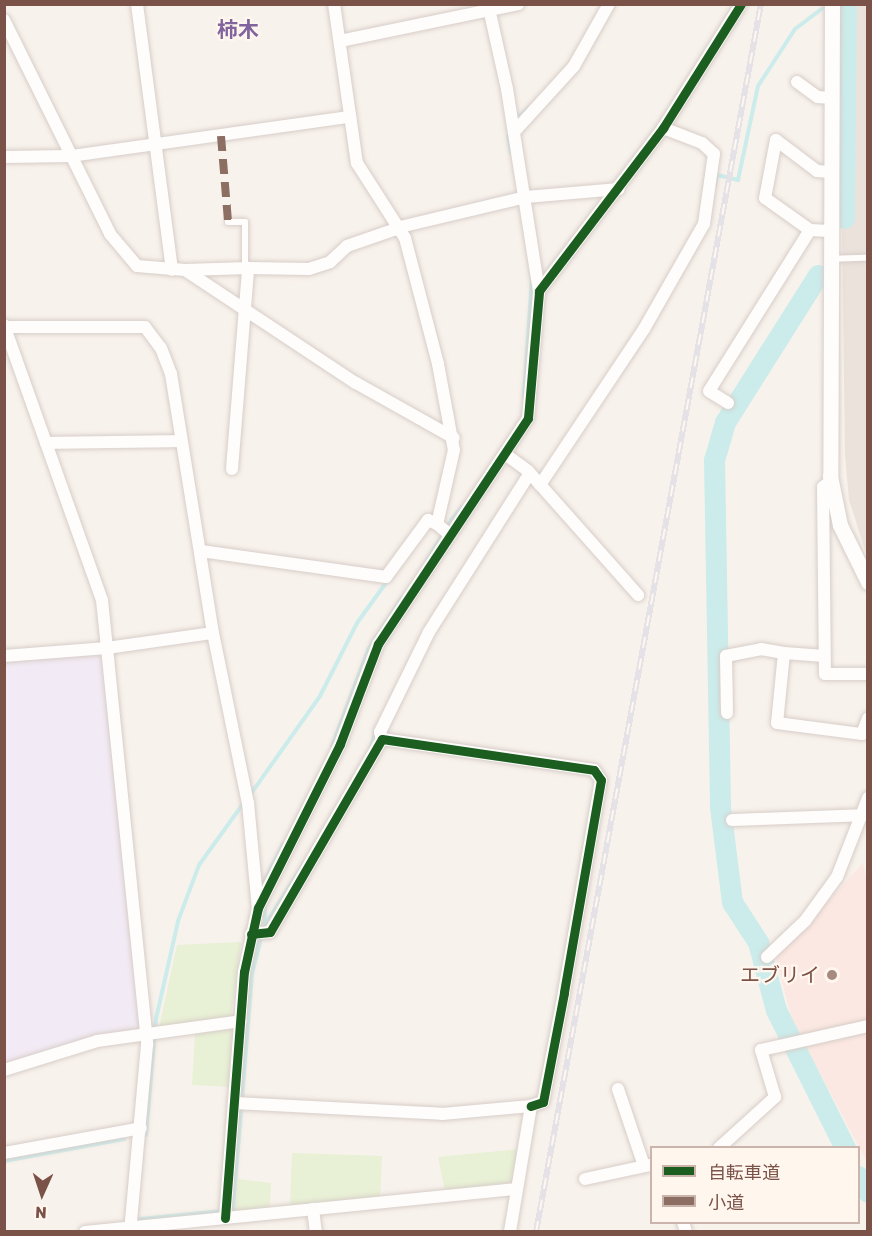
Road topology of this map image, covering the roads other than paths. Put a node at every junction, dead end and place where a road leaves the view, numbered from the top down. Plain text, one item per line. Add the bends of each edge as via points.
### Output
1 (137, 4) edge
2 (334, 4) edge
3 (518, 4) edge
4 (609, 4) edge
5 (741, 4) edge
6 (832, 4) edge
7 (489, 7) edge
8 (4, 20) edge
9 (340, 41) junction
10 (797, 82) dead end
11 (831, 98) junction
12 (350, 117) junction
13 (663, 128) junction
14 (514, 132) junction
15 (156, 143) junction
16 (4, 156) edge
17 (71, 156) junction
18 (830, 172) junction
19 (619, 189) junction
20 (522, 198) junction
21 (228, 222) dead end
22 (398, 228) junction
23 (810, 230) junction
24 (829, 231) junction
25 (867, 258) edge
26 (830, 259) junction
27 (247, 268) junction
28 (172, 270) junction
29 (185, 270) junction
30 (538, 291) junction
31 (246, 309) junction
32 (5, 326) edge
33 (728, 403) dead end
34 (454, 438) junction
35 (181, 441) junction
36 (46, 443) junction
37 (504, 454) junction
38 (232, 469) dead end
39 (530, 474) junction
40 (831, 481) junction
41 (540, 486) junction
42 (444, 530) junction
43 (201, 551) junction
44 (867, 582) edge
45 (638, 595) dead end
46 (213, 633) junction
47 (107, 648) junction
48 (784, 652) junction
49 (4, 656) edge
50 (824, 657) junction
51 (867, 674) edge
52 (728, 713) dead end
53 (867, 718) edge
54 (382, 739) junction
55 (867, 798) edge
56 (865, 815) edge
57 (732, 820) dead end
58 (258, 908) junction
59 (259, 933) junction
60 (767, 957) dead end
61 (241, 1021) junction
62 (867, 1026) edge
63 (152, 1033) junction
64 (4, 1070) edge
65 (618, 1089) dead end
66 (240, 1103) junction
67 (531, 1106) junction
68 (141, 1128) junction
69 (721, 1146) edge
70 (4, 1153) edge
71 (648, 1166) edge
72 (585, 1179) dead end
73 (517, 1189) junction
74 (313, 1209) junction
75 (225, 1213) junction
76 (135, 1228) edge
77 (84, 1232) edge
78 (316, 1232) edge
79 (510, 1232) edge

1 - 15 street
2 - 9 street
3 - 7 street
4 - 14 street via 574,66
5 - 13 street
6 - 11 street
7 - 9 street
7 - 14 street
8 - 17 street
9 - 12 street
10 - 11 street via 818,97
11 - 18 street
12 - 15 street
12 - 22 street via 360,173
13 - 19 street
13 - 41 street via 702,143 714,154 704,224 644,329
14 - 20 street
15 - 17 street
15 - 28 street
16 - 17 street
17 - 28 street via 110,234 137,266
18 - 23 street via 817,171 776,140 765,198
18 - 24 street
19 - 20 street
19 - 30 street
20 - 22 street
20 - 30 street
21 - 27 lane via 245,222
22 - 27 street via 347,246 330,262 309,269
22 - 34 street
23 - 24 street
23 - 33 street via 709,391
24 - 26 street
25 - 26 lane
26 - 40 street
27 - 29 street
27 - 31 street
28 - 29 street
29 - 31 street
30 - 37 street via 528,418
31 - 34 street via 356,383
31 - 38 street
32 - 35 street via 145,327 171,374
32 - 36 street
34 - 42 street
35 - 36 street
35 - 43 street
36 - 47 street via 102,600
37 - 39 street
37 - 42 street
39 - 41 street
39 - 54 street via 429,632 380,732
40 - 44 street via 840,525
40 - 50 street via 823,487
41 - 45 street
42 - 43 street via 428,520 386,577
42 - 58 street via 378,644 340,744
43 - 46 street
46 - 47 street
46 - 58 street via 247,799
47 - 49 street
47 - 63 street
48 - 50 street
48 - 52 street via 761,649 726,656
48 - 53 street via 777,723 862,734
50 - 51 street via 825,674
54 - 59 street
54 - 67 street via 594,770 601,780 543,1102
55 - 56 street
56 - 57 street
56 - 60 street via 837,877 805,921
58 - 59 street
59 - 61 street
61 - 63 street
61 - 66 street
62 - 69 street via 761,1050 775,1097
63 - 64 street via 98,1041
63 - 68 street
65 - 71 street
66 - 67 street via 442,1114
66 - 75 street
67 - 73 street
68 - 70 street
68 - 76 street
71 - 72 street
73 - 74 street
73 - 79 street
74 - 75 street
74 - 78 street
75 - 76 street
76 - 77 street

